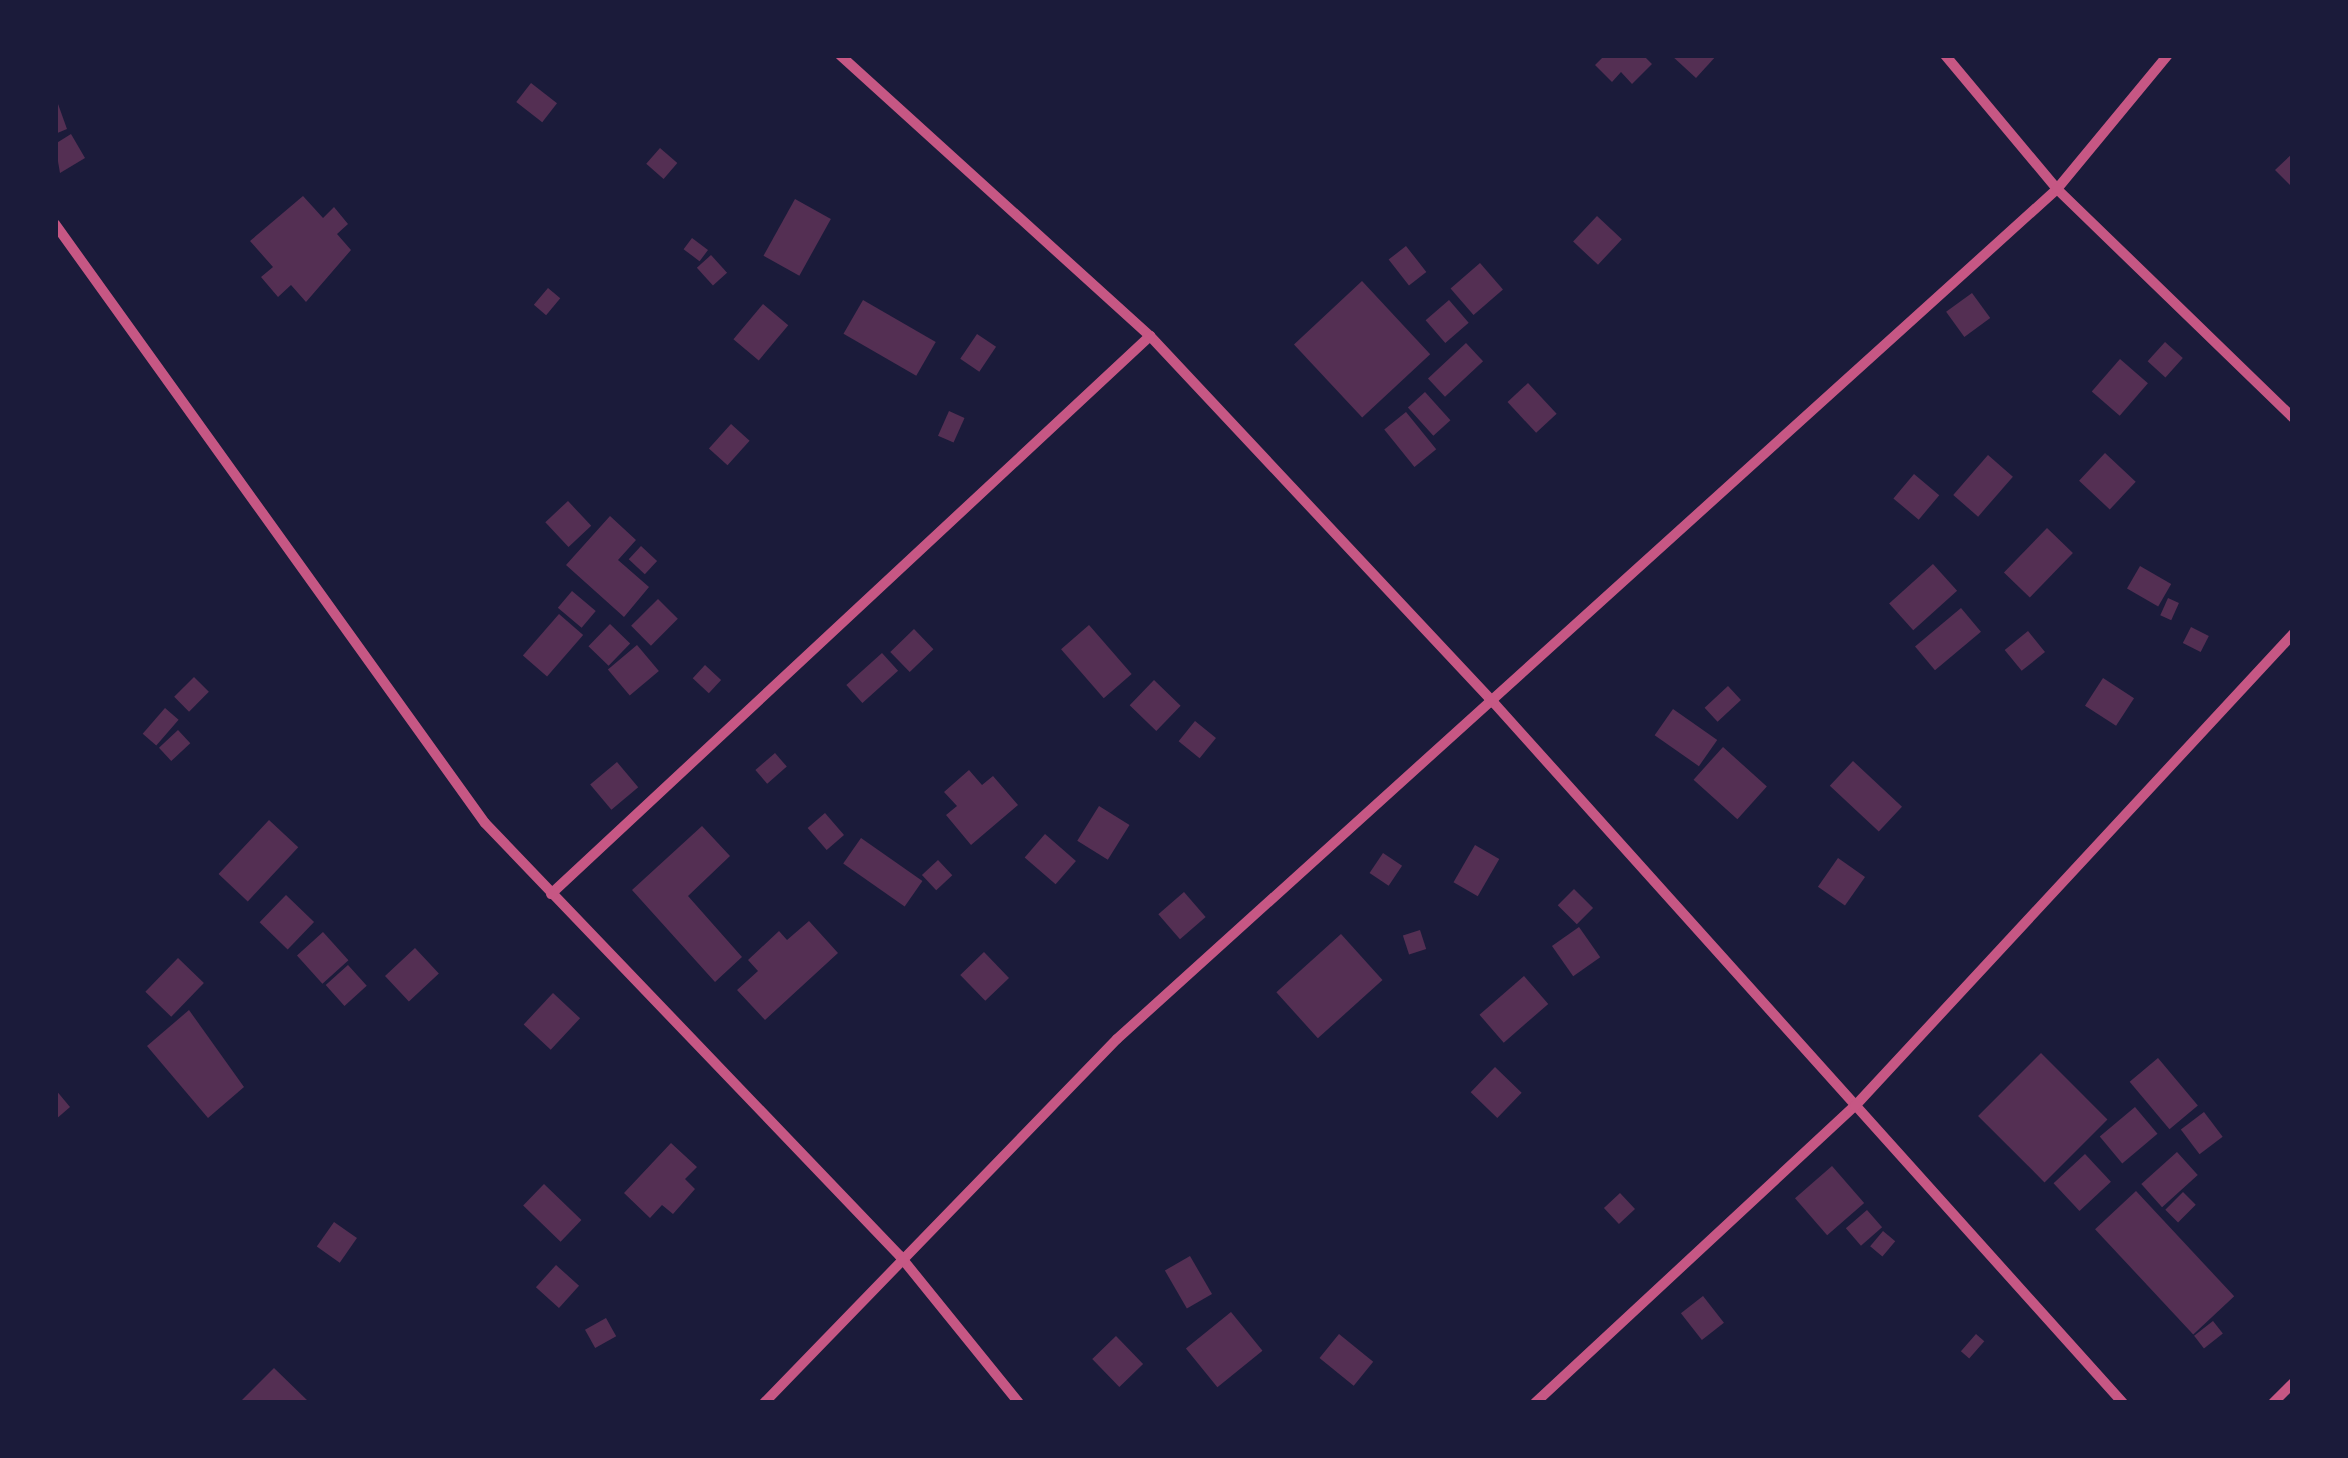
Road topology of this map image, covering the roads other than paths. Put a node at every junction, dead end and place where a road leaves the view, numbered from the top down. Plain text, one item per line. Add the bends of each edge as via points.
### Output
1 (840, 55) edge
2 (1945, 55) edge
3 (2168, 55) edge
4 (2057, 189) junction
5 (55, 224) edge
6 (1150, 336) junction
7 (2293, 418) edge
8 (2293, 634) edge
9 (1494, 703) junction
10 (551, 894) junction
11 (1855, 1106) junction
12 (900, 1256) junction
13 (2293, 1383) edge
14 (764, 1403) edge
15 (1019, 1403) edge
16 (1535, 1403) edge
17 (2123, 1403) edge
18 (2274, 1403) edge

1 - 6 street
2 - 4 street
3 - 4 street
4 - 7 street
4 - 9 street
5 - 10 street via 485,823
6 - 9 street
6 - 10 street
8 - 11 street
9 - 11 street
9 - 12 street via 1117,1039
10 - 12 street
11 - 16 street
11 - 17 street
12 - 14 street
12 - 15 street
13 - 18 street

